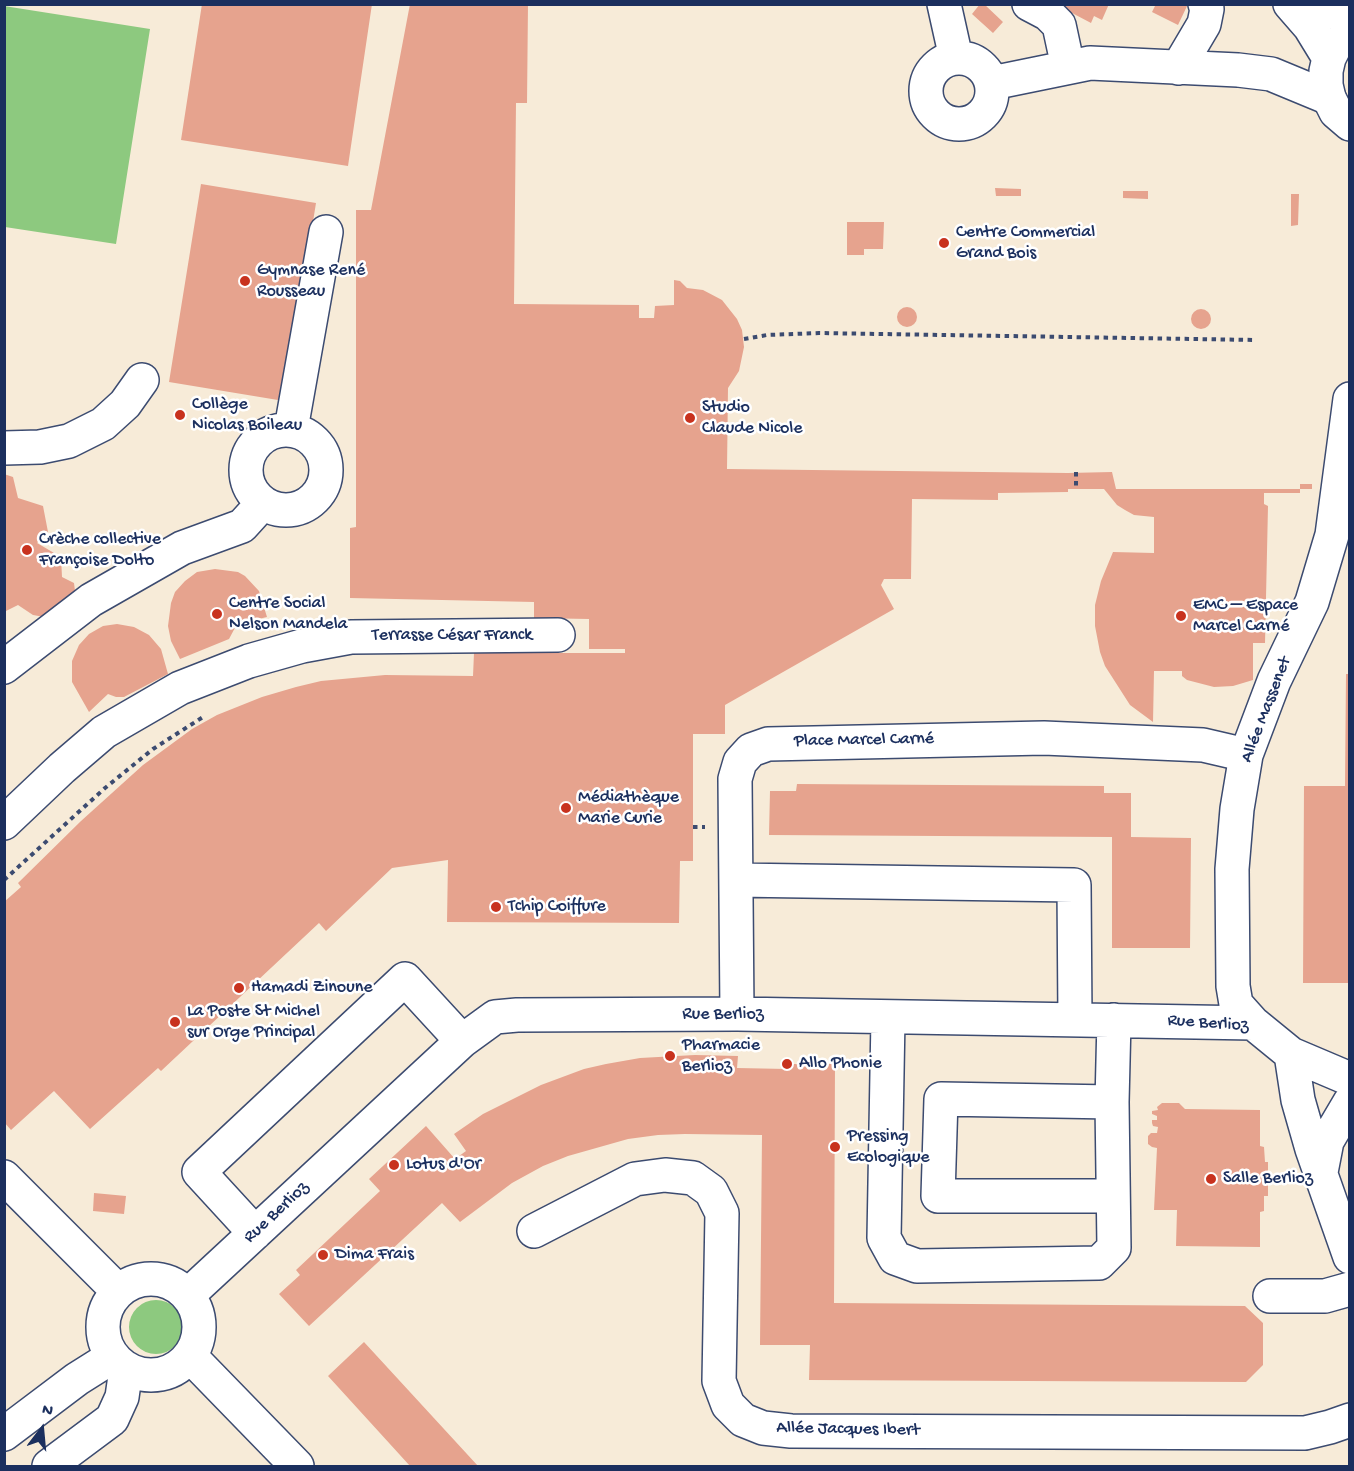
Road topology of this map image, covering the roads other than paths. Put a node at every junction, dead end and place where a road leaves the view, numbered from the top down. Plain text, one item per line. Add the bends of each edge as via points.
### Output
1 (944, 4) edge
2 (1029, 4) edge
3 (1205, 4) edge
4 (1290, 4) edge
5 (1328, 4) edge
6 (1350, 24) edge
7 (1350, 33) edge
8 (956, 58) junction
9 (1329, 58) junction
10 (1068, 67) junction
11 (1178, 68) junction
12 (992, 83) junction
13 (1329, 98) junction
14 (1350, 124) edge
15 (326, 232) dead end
16 (142, 380) dead end
17 (1349, 412) edge
18 (291, 429) junction
19 (4, 448) edge
20 (262, 504) junction
21 (558, 635) dead end
22 (4, 667) edge
23 (1246, 755) junction
24 (4, 823) edge
25 (736, 880) junction
26 (737, 1014) junction
27 (888, 1018) junction
28 (1076, 1020) junction
29 (1114, 1020) junction
30 (1253, 1023) junction
31 (462, 1041) junction
32 (1291, 1054) junction
33 (1350, 1079) edge
34 (1112, 1102) junction
35 (1350, 1102) edge
36 (1321, 1172) junction
37 (4, 1177) edge
38 (1113, 1196) junction
39 (534, 1231) dead end
40 (255, 1233) junction
41 (1350, 1257) edge
42 (1350, 1289) edge
43 (118, 1291) junction
44 (188, 1295) junction
45 (1270, 1296) dead end
46 (190, 1356) junction
47 (119, 1363) junction
48 (1350, 1420) edge
49 (4, 1434) edge
50 (49, 1467) edge
51 (297, 1467) edge

1 - 8 street
2 - 10 street via 1059,25
3 - 11 street via 1204,24
4 - 9 street
5 - 6 street
7 - 9 street via 1335,46
8 - 12 street via 974,62
8 - 12 street via 938,66 927,84 928,102 939,117 959,124 979,118 987,110
9 - 13 street
10 - 11 street via 1090,63
10 - 12 street
11 - 13 street via 1271,74
13 - 14 street via 1336,112
15 - 18 street
16 - 19 street via 125,404 103,424 69,441
17 - 23 street, Allée Massenet via 1332,535 1323,569
18 - 20 street via 270,432 253,446 245,466 249,487
18 - 20 street via 311,437 324,454 328,475 320,495 303,508 282,511
20 - 22 street via 242,526 182,548 91,600
21 - 24 street, Terrasse César Franck via 351,637 249,661 180,688 104,732
23 - 25 street, Place Marcel Carné via 1203,745 1044,738 768,744 751,750 740,762 735,779
23 - 30 street, Allée Massenet via 1232,869 1233,986 1236,1004
25 - 26 street, Place Marcel Carné
25 - 28 street via 1074,885
26 - 27 street, Rue Berlioz
26 - 31 street, Rue Berlioz via 495,1017
27 - 28 street, Rue Berlioz
27 - 38 street via 884,1238 895,1258 917,1266 1099,1263 1114,1248
28 - 29 street, Rue Berlioz
29 - 30 street, Rue Berlioz
29 - 34 street
30 - 32 street, Rue Berlioz
31 - 40 street, Rue Berlioz
31 - 40 street via 405,979 199,1172
32 - 33 street, Rue Berlioz
32 - 36 street via 1298,1100
34 - 38 street
34 - 38 street via 940,1100 938,1197
35 - 36 street via 1328,1141
36 - 41 street
37 - 43 street
39 - 48 street, Allée Jacques Ibert via 635,1179 665,1175 693,1178 711,1191 722,1212 719,1381 728,1405 743,1420 763,1428 1305,1433
40 - 44 street, Rue Berlioz
42 - 45 street via 1325,1296
43 - 44 street via 146,1278 160,1279
43 - 47 street via 107,1305 102,1323 104,1341
44 - 46 street via 200,1325 198,1341
46 - 47 street via 177,1368 160,1375 142,1375
46 - 51 street
47 - 49 street via 77,1379
47 - 50 street via 122,1397 112,1419

